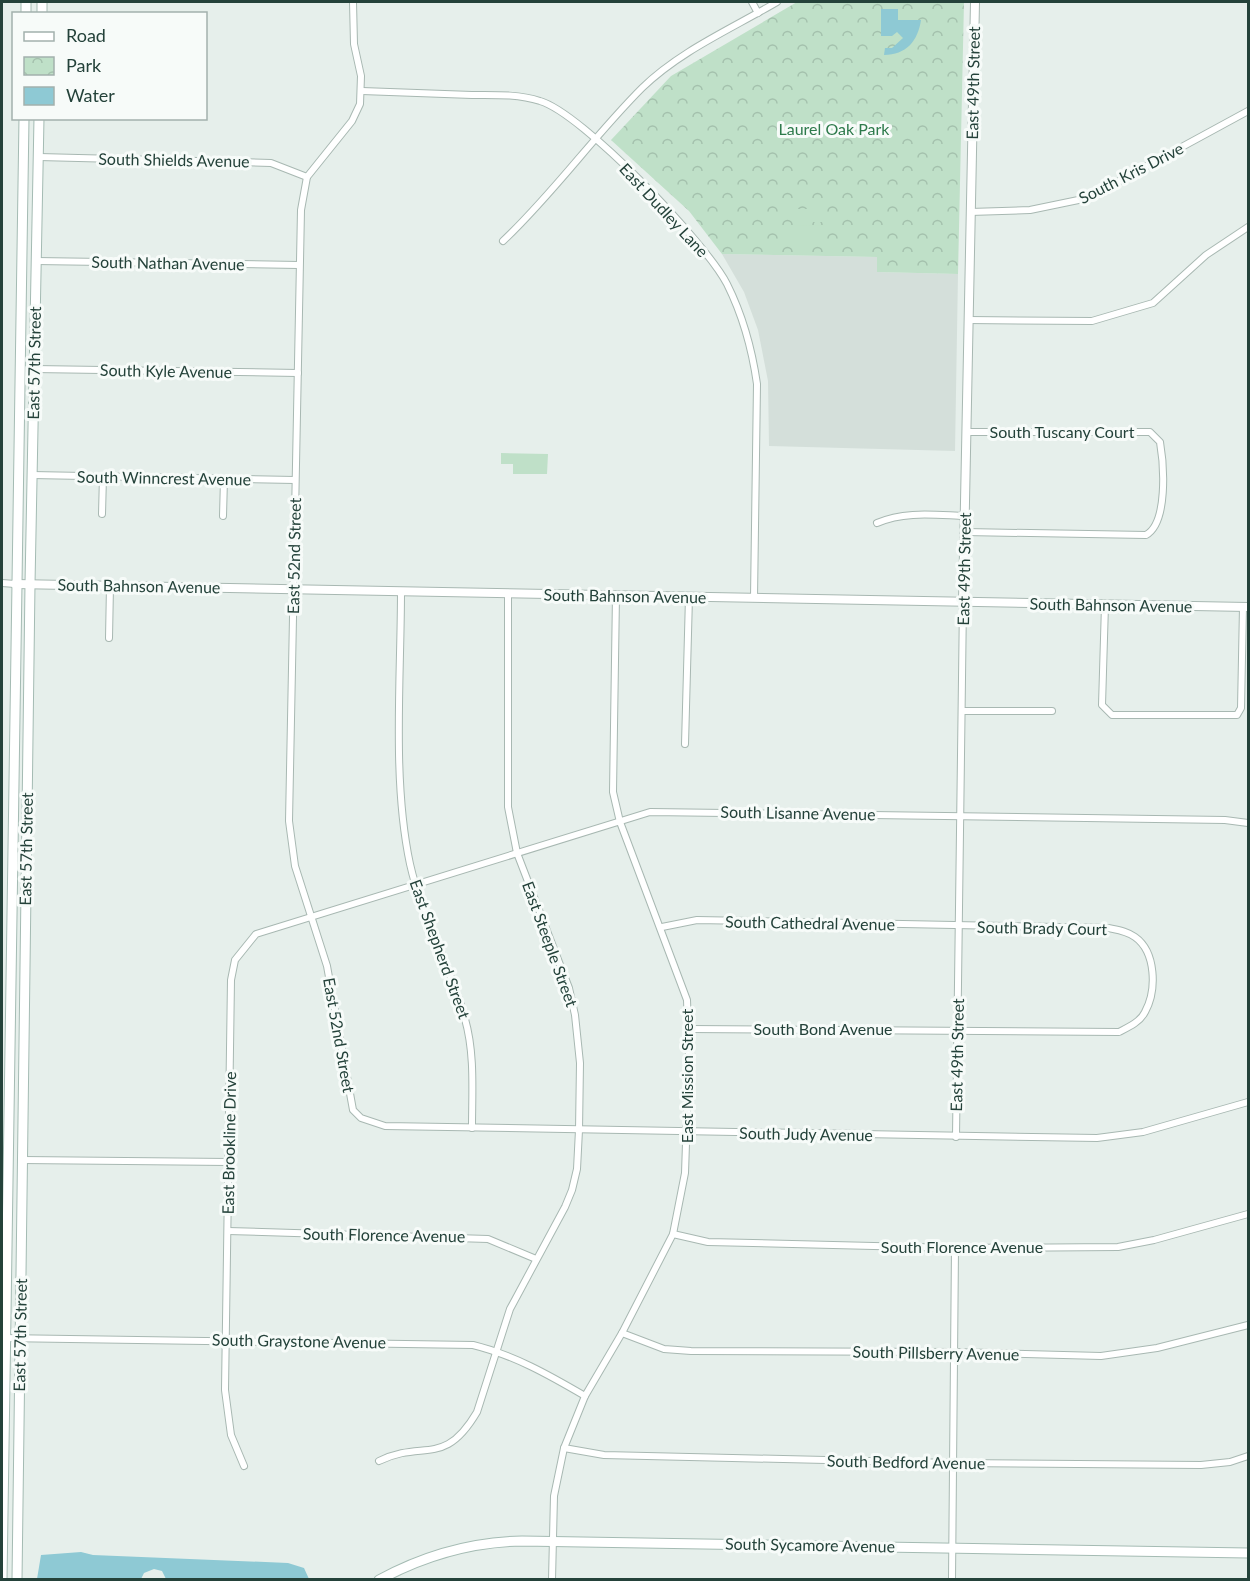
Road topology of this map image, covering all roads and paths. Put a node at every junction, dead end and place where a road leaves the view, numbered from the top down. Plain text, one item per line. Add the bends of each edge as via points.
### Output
1 (353, 2) edge
2 (752, 2) edge
3 (777, 2) edge
4 (975, 2) edge
5 (758, 13) junction
6 (362, 91) junction
7 (1248, 111) edge
8 (24, 120) edge
9 (39, 120) edge
10 (597, 140) junction
11 (39, 157) junction
12 (307, 177) junction
13 (970, 212) junction
14 (1248, 227) edge
15 (503, 241) dead end
16 (36, 261) junction
17 (299, 265) junction
18 (968, 320) junction
19 (34, 369) junction
20 (298, 373) junction
21 (966, 432) junction
22 (32, 475) junction
23 (103, 476) junction
24 (224, 479) junction
25 (295, 480) junction
26 (102, 514) dead end
27 (223, 516) dead end
28 (965, 516) junction
29 (877, 523) dead end
30 (965, 532) junction
31 (2, 583) edge
32 (15, 584) junction
33 (30, 584) junction
34 (110, 586) junction
35 (294, 590) junction
36 (401, 591) junction
37 (508, 594) junction
38 (616, 595) junction
39 (689, 597) junction
40 (754, 598) junction
41 (963, 602) junction
42 (1105, 605) junction
43 (1246, 607) edge
44 (109, 638) dead end
45 (962, 711) junction
46 (1053, 711) dead end
47 (685, 744) dead end
48 (960, 815) junction
49 (620, 822) junction
50 (1248, 823) edge
51 (518, 853) junction
52 (416, 884) junction
53 (360, 901) joint
54 (311, 916) junction
55 (959, 926) junction
56 (662, 927) junction
57 (689, 1029) junction
58 (957, 1030) junction
59 (1248, 1102) edge
60 (361, 1118) joint
61 (472, 1128) junction
62 (579, 1130) junction
63 (687, 1132) junction
64 (956, 1137) junction
65 (22, 1160) junction
66 (229, 1162) junction
67 (1248, 1214) edge
68 (228, 1231) junction
69 (673, 1234) junction
70 (955, 1248) junction
71 (536, 1259) junction
72 (1248, 1325) edge
73 (622, 1333) junction
74 (3, 1338) edge
75 (20, 1338) junction
76 (227, 1340) junction
77 (496, 1350) junction
78 (953, 1352) junction
79 (585, 1396) junction
80 (564, 1448) junction
81 (1248, 1456) edge
82 (380, 1461) dead end
83 (953, 1463) junction
84 (244, 1466) dead end
85 (552, 1540) junction
86 (953, 1547) junction
87 (1248, 1553) edge
88 (2, 1580) edge
89 (17, 1580) edge
90 (379, 1580) edge
91 (552, 1580) edge
92 (952, 1580) edge

1 - 6 street, East 52nd Street via 354,44
2 - 5 street
3 - 5 street
4 - 13 street, East 49th Street
5 - 10 street via 671,64 642,89
6 - 10 street, East Dudley Lane via 526,98 557,108
6 - 12 street, East 52nd Street via 352,121
7 - 13 street, South Kris Drive via 1088,198 1030,210
8 - 32 main road, East 57th Street
9 - 11 main road, East 57th Street
10 - 15 street
10 - 40 street, East Dudley Lane via 696,240 726,283 742,318 757,384
11 - 12 street, South Shields Avenue via 271,163
11 - 16 main road, East 57th Street
12 - 17 street, East 52nd Street
13 - 18 street, East 49th Street
14 - 18 street via 1206,255 1153,303 1132,310 1092,321
16 - 17 street, South Nathan Avenue
16 - 19 main road, East 57th Street
17 - 20 street, East 52nd Street
18 - 21 street, East 49th Street
19 - 20 street, South Kyle Avenue
19 - 22 main road, East 57th Street
20 - 25 street, East 52nd Street
21 - 28 street, East 49th Street
21 - 30 street, South Tuscany Court via 1150,432 1160,442 1162,486 1158,524 1146,536
22 - 23 street, South Winncrest Avenue
22 - 33 main road, East 57th Street
23 - 24 street, South Winncrest Avenue
23 - 26 street
24 - 25 street, South Winncrest Avenue
24 - 27 street
25 - 35 street, East 52nd Street
28 - 29 street via 910,514
28 - 30 street, East 49th Street
30 - 41 street, East 49th Street
31 - 32 street, South Bahnson Avenue
32 - 33 street, South Bahnson Avenue
32 - 74 main road, East 57th Street
33 - 34 street, South Bahnson Avenue
33 - 65 main road, East 57th Street
34 - 35 street, South Bahnson Avenue
34 - 44 street
35 - 36 street, South Bahnson Avenue
35 - 54 street, East 52nd Street via 289,821 295,866
36 - 37 street, South Bahnson Avenue
36 - 52 street, East Shepherd Street via 401,788
37 - 38 street, South Bahnson Avenue
37 - 51 street, East Steeple Street via 506,792
38 - 39 street, South Bahnson Avenue
38 - 49 street, East Mission Street via 612,775
39 - 40 street, South Bahnson Avenue
39 - 47 street
40 - 41 street, South Bahnson Avenue
41 - 42 street, South Bahnson Avenue
41 - 45 street, East 49th Street
42 - 43 street, South Bahnson Avenue
42 - 43 street via 1102,705 1112,715 1238,715
45 - 46 street
45 - 48 street, East 49th Street
48 - 49 street, South Lisanne Avenue via 662,811
48 - 50 street, South Lisanne Avenue
48 - 55 street, East 49th Street
49 - 51 street, South Lisanne Avenue
49 - 56 street, East Mission Street
51 - 52 street, South Lisanne Avenue
51 - 62 street, East Steeple Street via 569,988 575,1015 580,1063
52 - 53 street, South Lisanne Avenue
52 - 61 street, East Shepherd Street via 469,1033
53 - 54 street, East Brookline Drive
54 - 60 street, East 52nd Street via 327,966 350,1100
54 - 66 street, East Brookline Drive via 256,934 235,960 231,980
55 - 56 street, South Cathedral Avenue via 697,920
55 - 58 street, East 49th Street
55 - 58 street, South Brady Court via 1092,927 1124,931 1135,936 1147,951 1152,980 1145,1011 1119,1032
56 - 57 street, East Mission Street via 687,1000
57 - 58 street, South Bond Avenue
57 - 63 street, East Mission Street
58 - 64 street, East 49th Street
59 - 64 street, South Judy Avenue via 1124,1136
60 - 61 street, South Judy Avenue via 385,1126
61 - 62 street, South Judy Avenue
62 - 63 street, South Judy Avenue
62 - 71 street, East Steeple Street via 572,1190 566,1208
63 - 64 street, South Judy Avenue
63 - 69 street, East Mission Street via 682,1197
65 - 66 street
65 - 75 main road, East 57th Street
66 - 68 street, East Brookline Drive
67 - 70 street, South Florence Avenue via 1118,1247
68 - 71 street, South Florence Avenue via 488,1239
68 - 76 street, East Brookline Drive
69 - 70 street, South Florence Avenue via 708,1242
69 - 73 street, East Mission Street
70 - 78 street
71 - 77 street, East Steeple Street via 510,1309
72 - 78 street, South Pillsberry Avenue via 1157,1348 1101,1356
73 - 78 street, South Pillsberry Avenue via 664,1349
73 - 79 street, East Mission Street
74 - 75 street, South Graystone Avenue
74 - 88 main road, East 57th Street
75 - 76 street, South Graystone Avenue
75 - 89 main road, East 57th Street
76 - 77 street, South Graystone Avenue via 457,1344
76 - 84 street, East Brookline Drive via 227,1408 231,1436
77 - 79 street, South Graystone Avenue
77 - 82 street, East Steeple Street via 477,1412 463,1433 441,1449 395,1454
78 - 83 street
79 - 80 street, East Mission Street
80 - 83 street, South Bedford Avenue via 604,1455
80 - 85 street, East Mission Street via 554,1496
81 - 83 street, South Bedford Avenue via 1201,1465
83 - 86 street
85 - 86 main road, South Sycamore Avenue
85 - 90 main road, South Sycamore Avenue via 459,1548
85 - 91 street, East Mission Street
86 - 87 main road, South Sycamore Avenue
86 - 92 street

